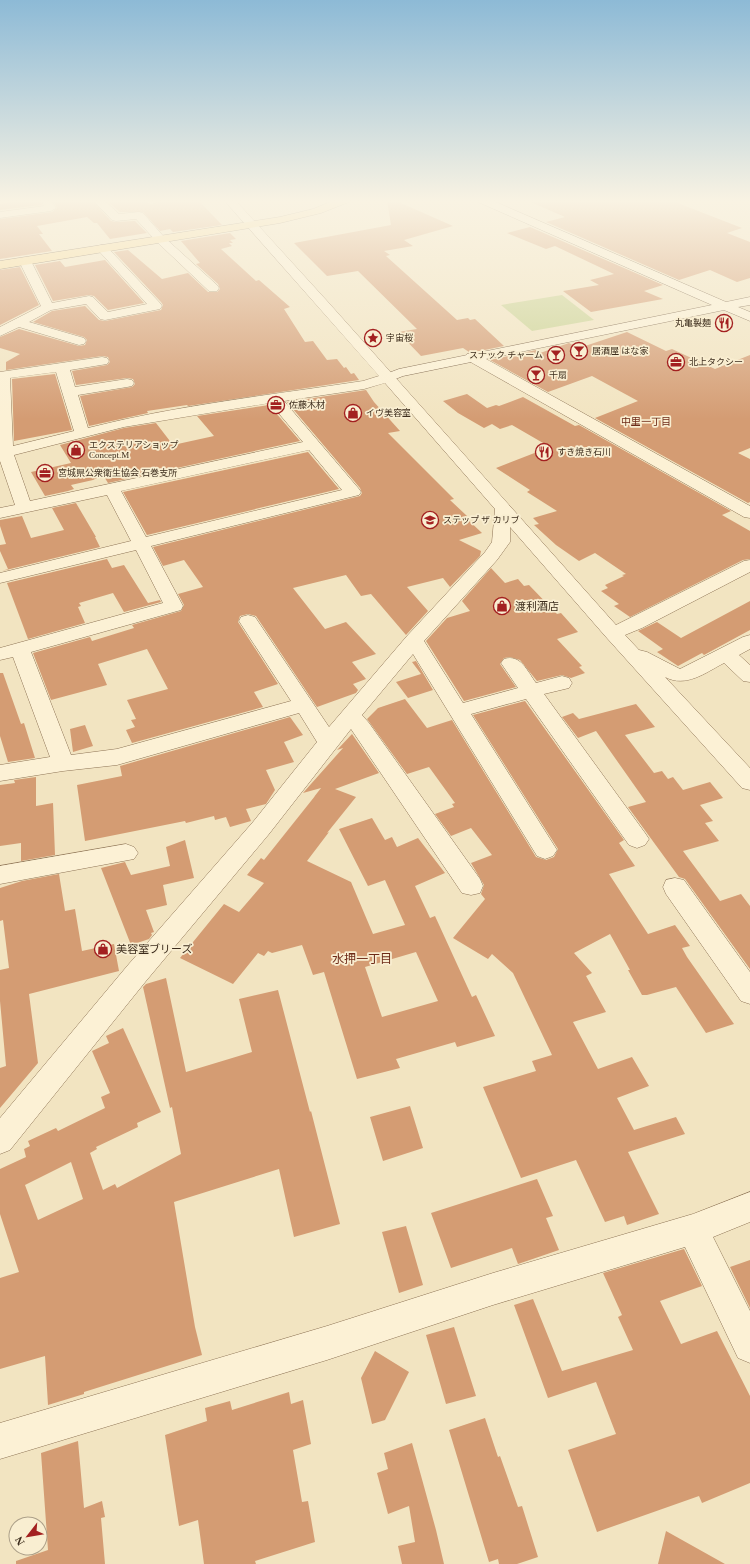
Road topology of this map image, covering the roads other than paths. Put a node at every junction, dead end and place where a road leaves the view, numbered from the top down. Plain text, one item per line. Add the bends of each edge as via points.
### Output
1 (31, 273) edge
2 (125, 273) edge
3 (197, 273) edge
4 (295, 273) edge
5 (648, 273) edge
6 (214, 288) dead end
7 (750, 301) edge
8 (725, 306) junction
9 (48, 307) junction
10 (750, 317) edge
11 (18, 323) junction
12 (0, 332) edge
13 (78, 341) dead end
14 (472, 357) junction
15 (102, 361) dead end
16 (62, 367) junction
17 (388, 378) junction
18 (127, 383) dead end
19 (69, 392) junction
20 (273, 398) junction
21 (82, 433) junction
22 (311, 445) junction
23 (2, 454) edge
24 (112, 489) junction
25 (24, 508) junction
26 (503, 510) junction
27 (0, 513) edge
28 (750, 513) edge
29 (141, 545) junction
30 (750, 565) edge
31 (0, 578) edge
32 (248, 622) dead end
33 (613, 633) junction
34 (414, 640) junction
35 (750, 641) edge
36 (20, 649) junction
37 (627, 649) junction
38 (0, 654) edge
39 (727, 655) junction
40 (511, 663) dead end
41 (750, 676) edge
42 (562, 683) dead end
43 (532, 691) junction
44 (303, 705) junction
45 (458, 711) junction
46 (350, 715) junction
47 (329, 742) junction
48 (63, 762) junction
49 (0, 773) edge
50 (750, 782) edge
51 (637, 839) dead end
52 (545, 850) dead end
53 (126, 853) dead end
54 (0, 875) edge
55 (471, 886) dead end
56 (675, 887) dead end
57 (750, 993) edge
58 (0, 1140) edge
59 (750, 1207) edge
60 (693, 1229) junction
61 (750, 1346) edge
62 (0, 1440) edge

1 - 9 street
2 - 9 street via 156,306 105,316 88,300
3 - 6 street
4 - 17 street
5 - 8 street
7 - 8 street
8 - 10 street
8 - 14 street
9 - 11 street
11 - 12 street
11 - 13 street
14 - 17 street via 399,373
14 - 28 street
15 - 16 street
16 - 19 street
16 - 23 street via 3,375
17 - 20 street via 364,385
17 - 26 street
18 - 19 street
19 - 21 street
20 - 21 street via 138,420
20 - 22 street
21 - 23 street
22 - 24 street
22 - 29 street via 352,492
23 - 25 street
24 - 25 street
24 - 29 street
25 - 27 street
26 - 33 street
26 - 34 street via 501,542
29 - 31 street
29 - 36 street via 174,606
30 - 33 street
32 - 44 street
33 - 37 street
34 - 45 street
34 - 46 street
35 - 39 street
36 - 38 street
36 - 48 street
37 - 39 street via 677,674 685,675
37 - 50 street
39 - 41 street
40 - 43 street
42 - 43 street
43 - 45 street
43 - 51 street
44 - 47 street
44 - 48 street via 117,757
45 - 52 street
46 - 47 street
46 - 55 street via 362,728
47 - 58 street via 261,828 137,973
48 - 49 street
53 - 54 street
56 - 57 street
59 - 60 street
60 - 61 street
60 - 62 street via 493,1289 327,1343

